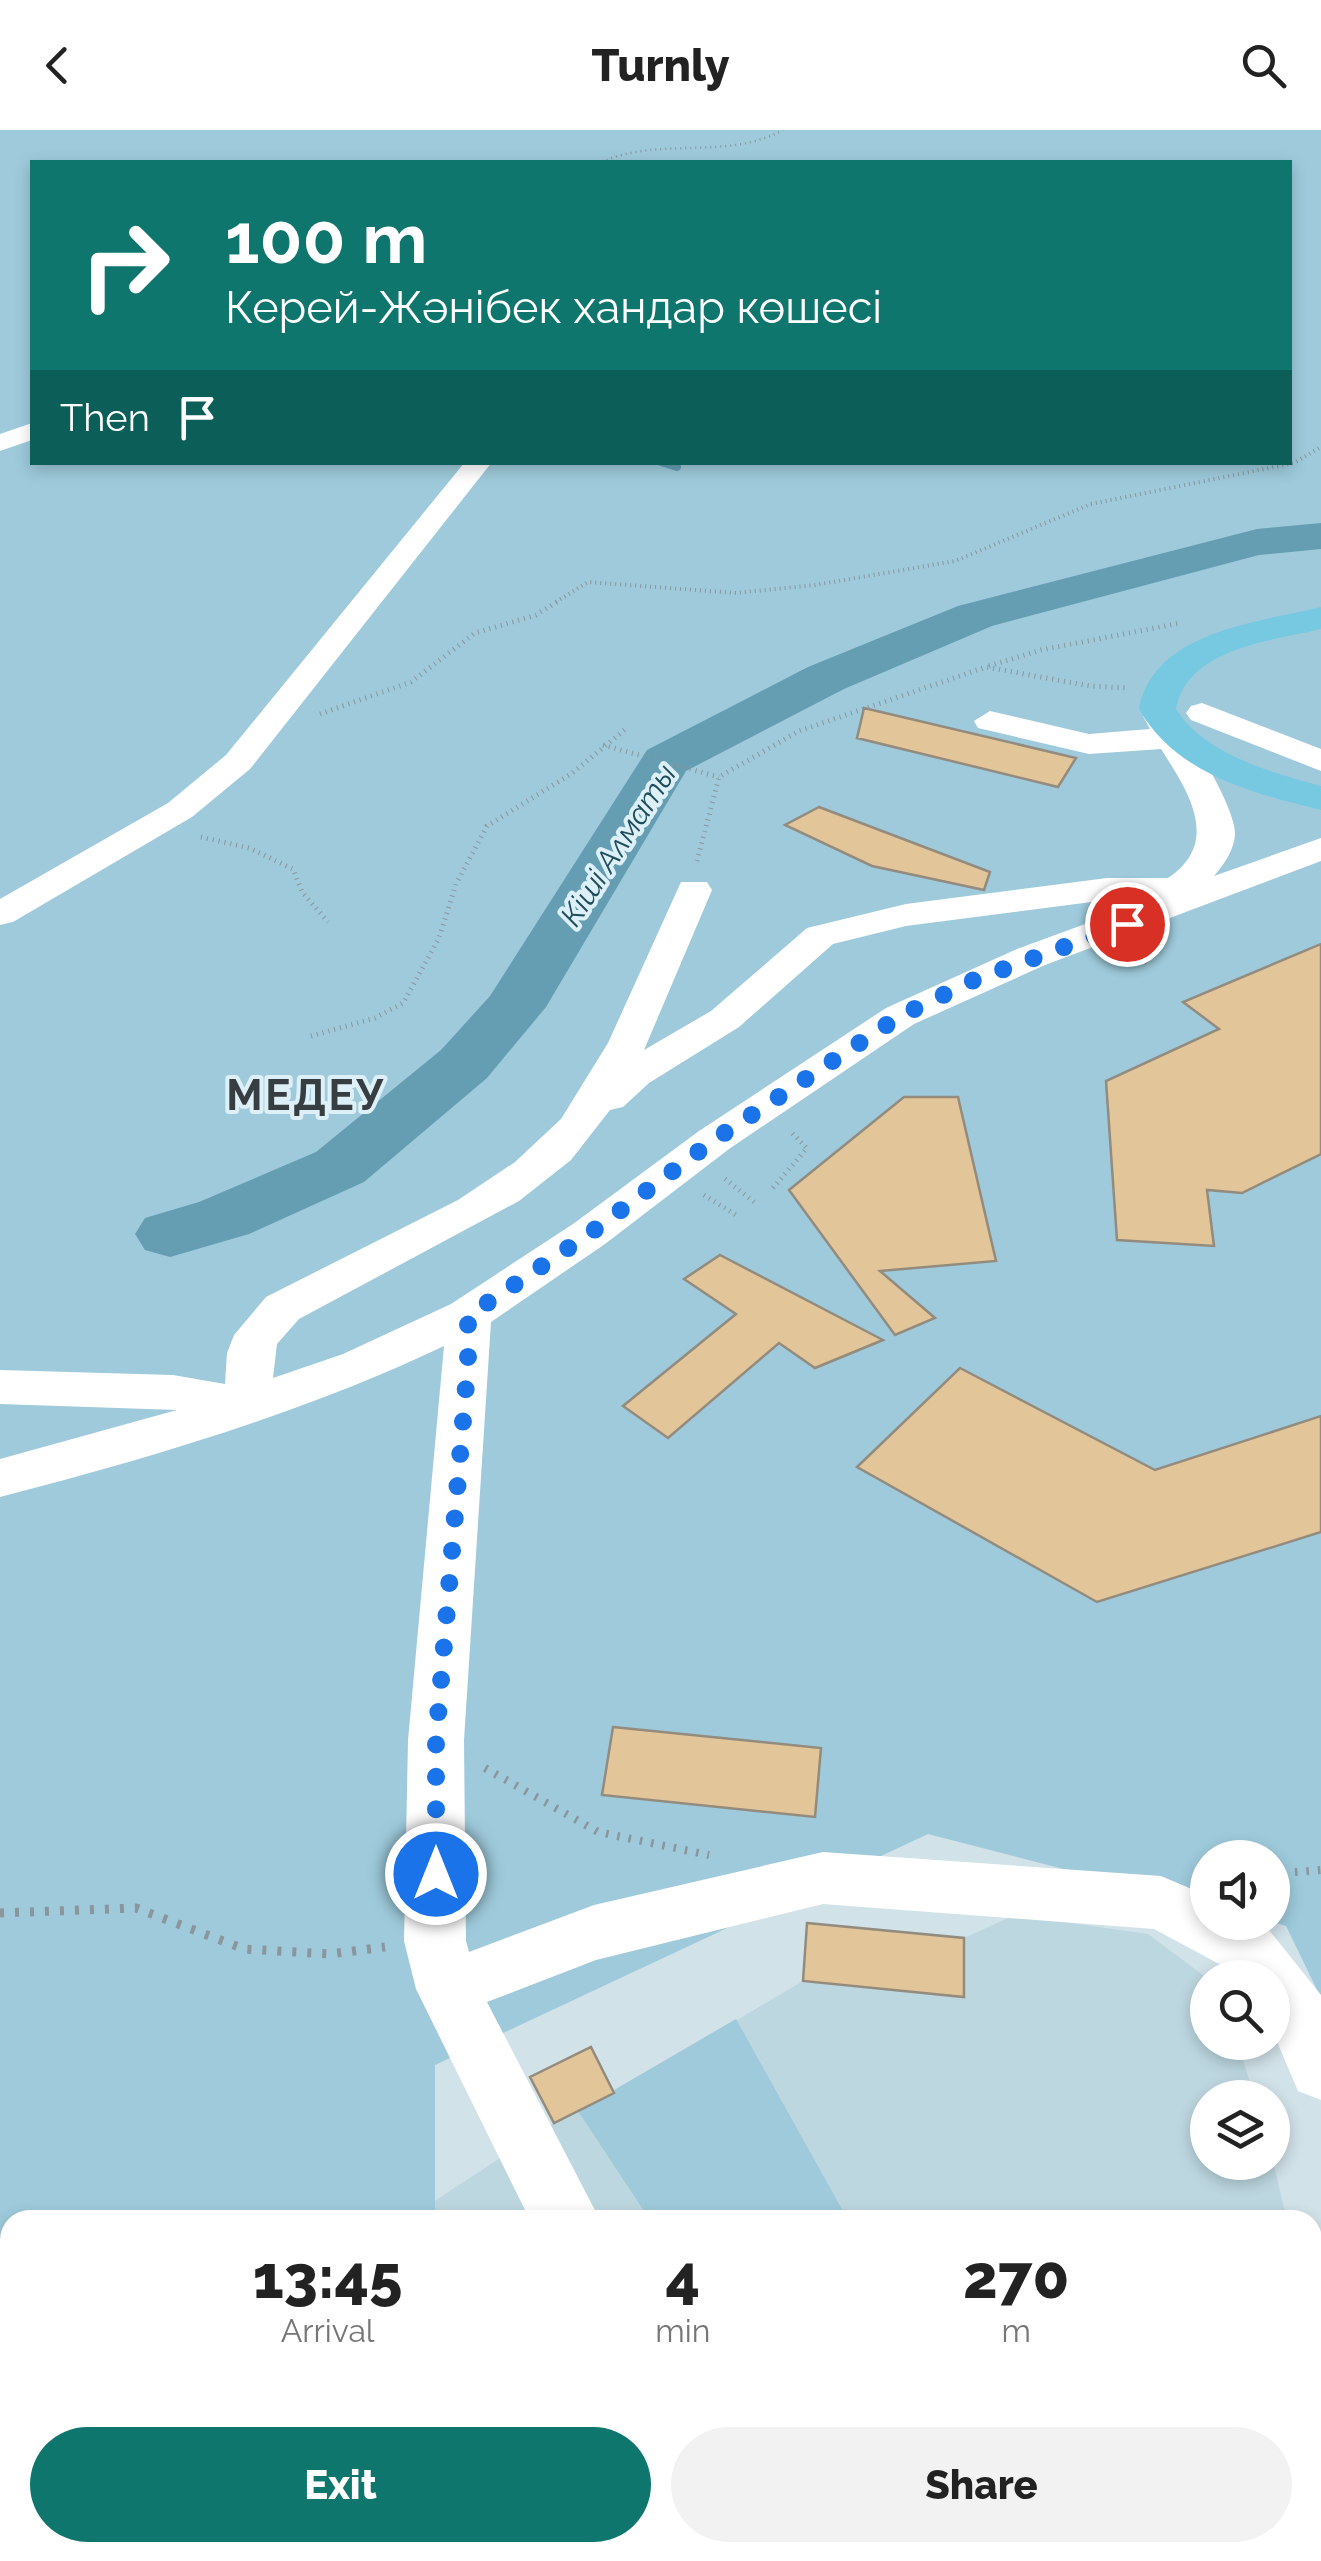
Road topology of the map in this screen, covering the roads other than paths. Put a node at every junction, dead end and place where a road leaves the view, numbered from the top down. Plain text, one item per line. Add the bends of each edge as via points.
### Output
1 (30, 432) edge
2 (0, 443) edge
3 (476, 465) edge
4 (1321, 618) edge
5 (1202, 714) dead end
6 (1162, 715) junction
7 (990, 721) dead end
8 (1321, 760) edge
9 (1321, 798) edge
10 (1321, 849) edge
11 (1166, 852) dead end
12 (1211, 855) junction
13 (1181, 889) junction
14 (694, 890) dead end
15 (0, 914) edge
16 (1106, 950) junction
17 (576, 1128) junction
18 (468, 1316) junction
19 (0, 1387) edge
20 (250, 1405) junction
21 (0, 1406) edge
22 (186, 1425) junction
23 (0, 1454) edge
24 (87, 1456) junction
25 (0, 1478) edge
26 (1255, 1960) edge
27 (441, 1965) junction
28 (1290, 2003) edge
29 (1321, 2070) edge
30 (561, 2210) edge

1 - 2 street
3 - 15 street via 238,762 180,810
4 - 6 main road via 1206,650 1169,676
5 - 8 street
6 - 7 street via 1089,744
6 - 9 main road via 1179,738 1220,766
6 - 12 street via 1215,806 1218,832
10 - 16 street
11 - 12 street
12 - 13 street
13 - 16 street
13 - 17 street via 1032,898 906,915 820,936 725,1019 634,1074
14 - 17 street via 627,1046
16 - 18 street via 974,980 900,1016 709,1190
17 - 20 street via 538,1167 265,1324 250,1350
18 - 20 street via 360,1366
18 - 27 street via 436,1740
19 - 20 street via 173,1392
20 - 22 street
21 - 22 street
22 - 24 street
23 - 24 street
24 - 25 street
26 - 27 street via 1243,1946 1162,1903 823,1878
27 - 30 street
28 - 29 street

